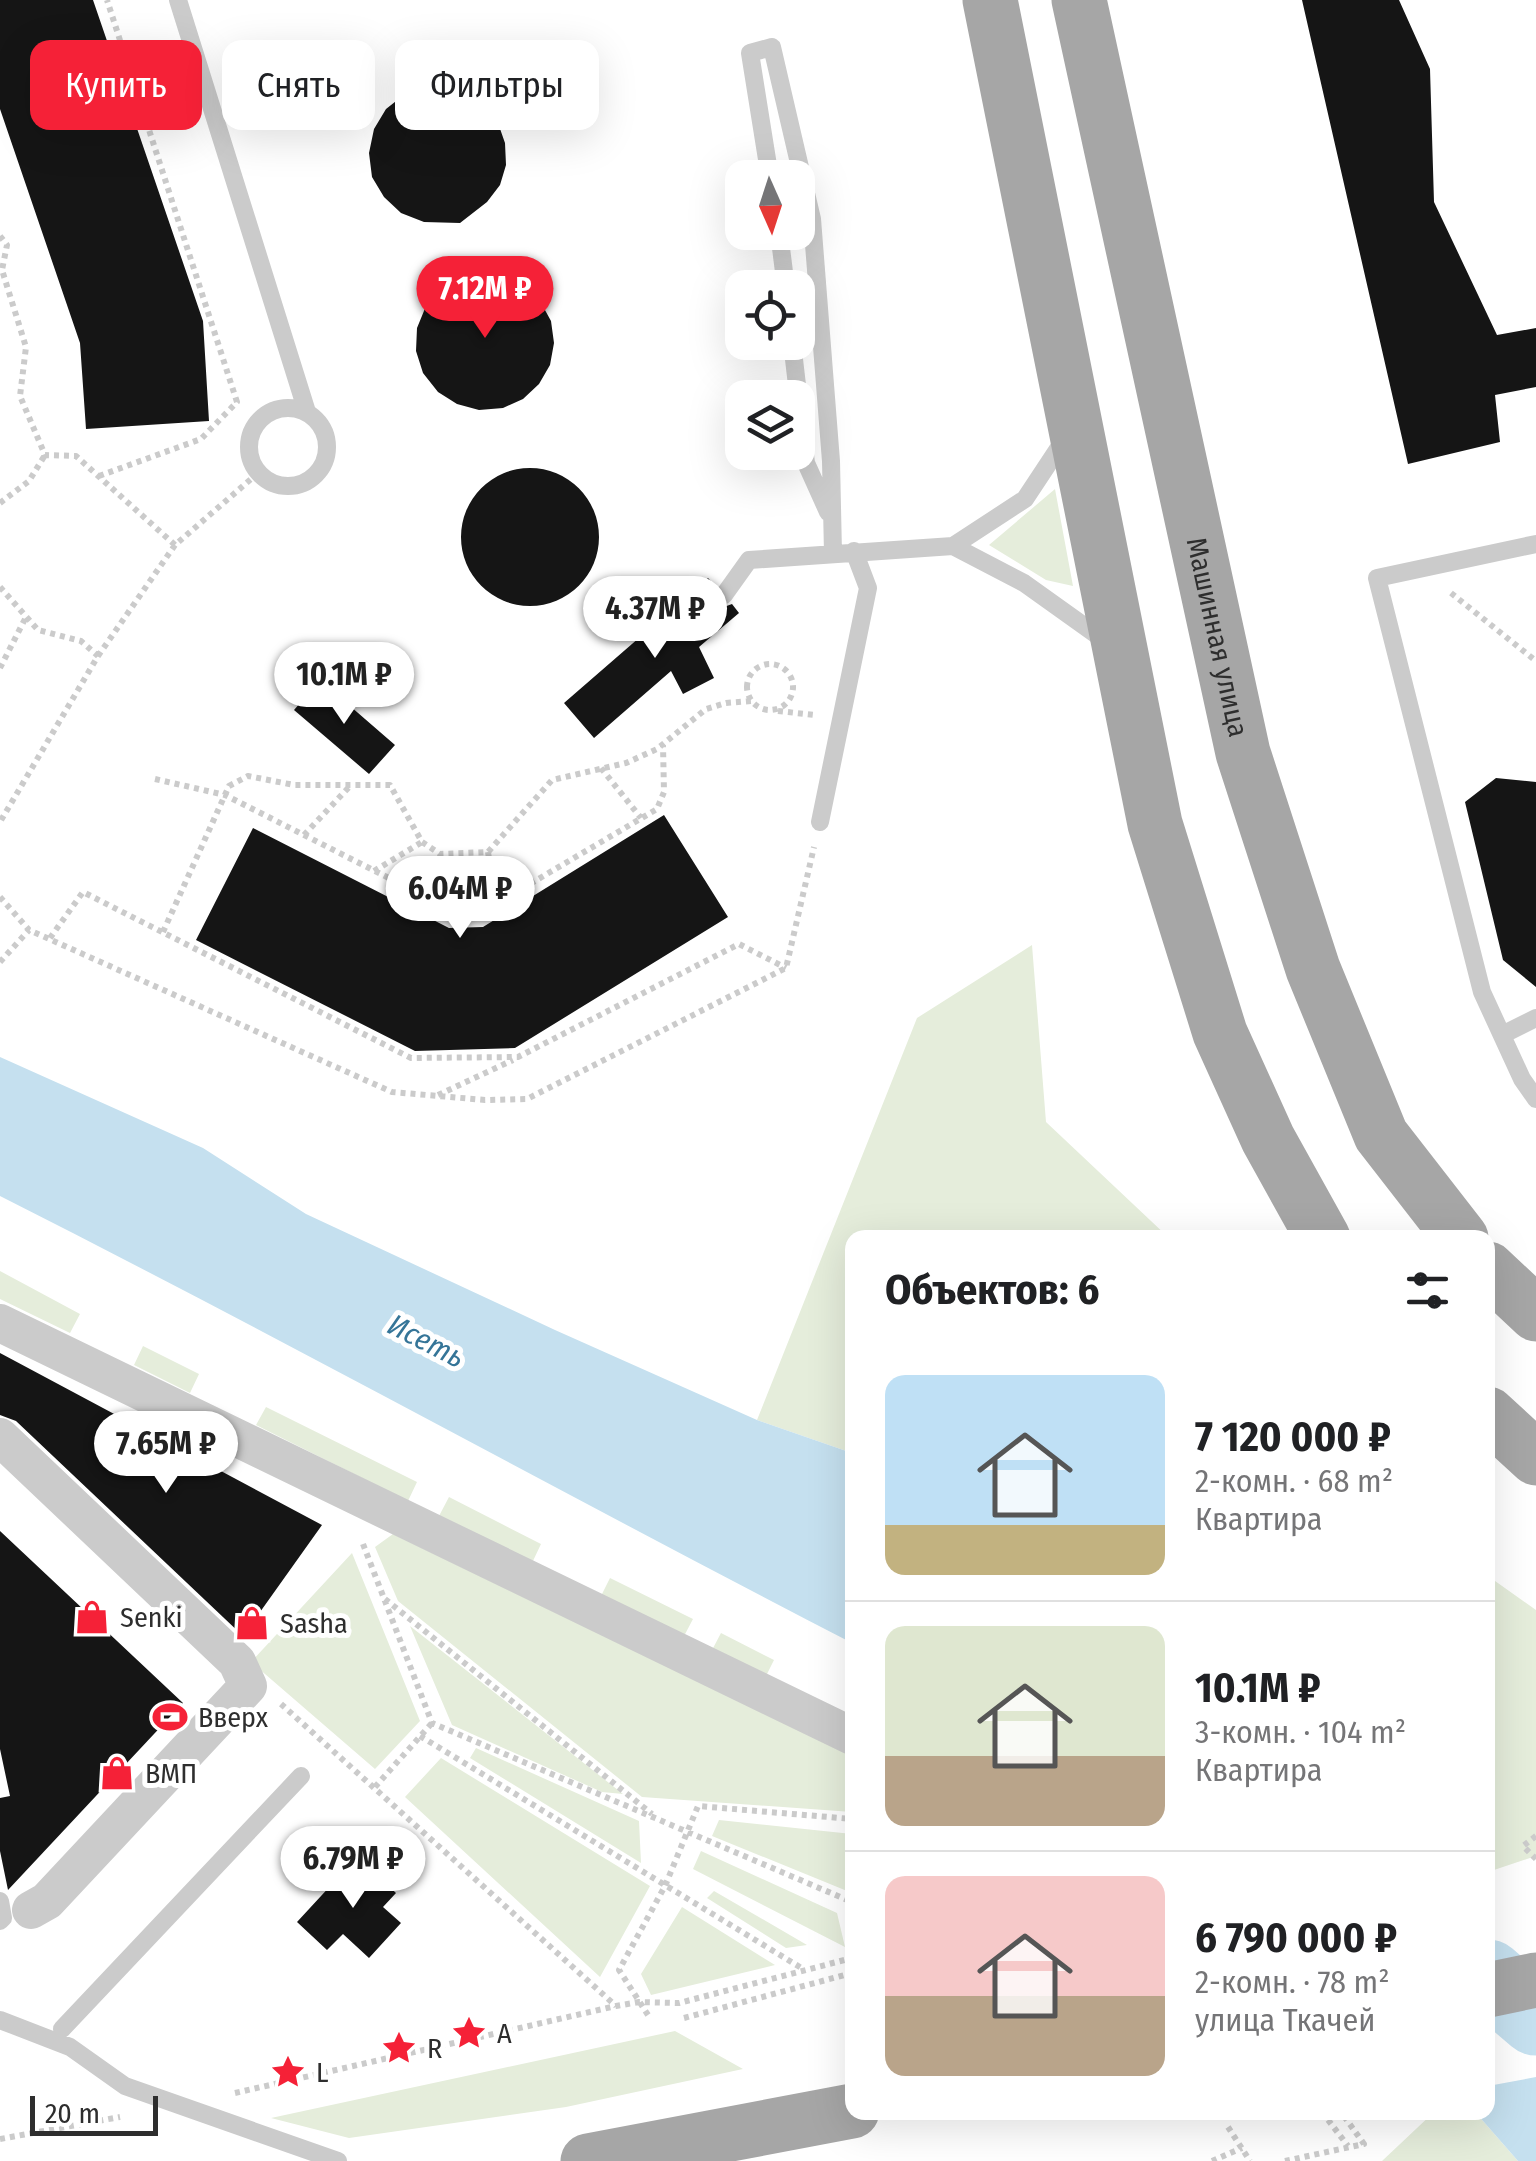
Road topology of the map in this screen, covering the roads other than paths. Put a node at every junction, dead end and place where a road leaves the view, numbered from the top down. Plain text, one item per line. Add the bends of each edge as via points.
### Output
1 (178, 0) edge
2 (990, 0) edge
3 (1079, 0) edge
4 (767, 160) edge
5 (798, 160) edge
6 (814, 250) edge
7 (794, 360) edge
8 (306, 412) junction
9 (1074, 424) junction
10 (832, 522) junction
11 (1536, 544) edge
12 (953, 546) junction
13 (854, 551) junction
14 (833, 553) junction
15 (724, 595) dead end
16 (1120, 652) junction
17 (820, 822) road end
18 (1536, 1018) edge
19 (1502, 1035) junction
20 (1536, 1099) edge
21 (1319, 1230) edge
22 (1454, 1230) edge
23 (1495, 1276) edge
24 (1536, 1314) edge
25 (0, 1323) edge
26 (1495, 1420) edge
27 (0, 1437) edge
28 (1536, 1458) edge
29 (845, 1733) edge
30 (301, 1776) dead end
31 (10, 1911) edge
32 (0, 2020) edge
33 (66, 2038) junction
34 (845, 2112) edge
35 (338, 2161) edge
36 (588, 2161) edge

1 - 8 lane
2 - 9 main road
3 - 22 main road, Машинная улица via 1243,753 1313,969 1381,1135
4 - 5 lane via 750,53 772,47
6 - 10 lane
7 - 10 lane via 806,463
8 - 8 lane via 276,409 253,429 250,460 270,483 301,485 324,465 326,435
9 - 12 lane via 1024,499
9 - 16 main road
10 - 14 lane
11 - 19 lane via 1377,578 1482,992
12 - 13 lane
12 - 16 lane via 1024,583
13 - 14 lane
13 - 17 lane via 868,588
14 - 15 lane via 749,560
16 - 21 main road via 1156,824 1220,1033
18 - 19 lane
19 - 20 lane
23 - 24 main road
25 - 29 street
26 - 28 main road
27 - 31 street via 237,1662 248,1686 47,1901
30 - 33 lane
32 - 33 lane
33 - 35 lane via 125,2086
34 - 36 main road

